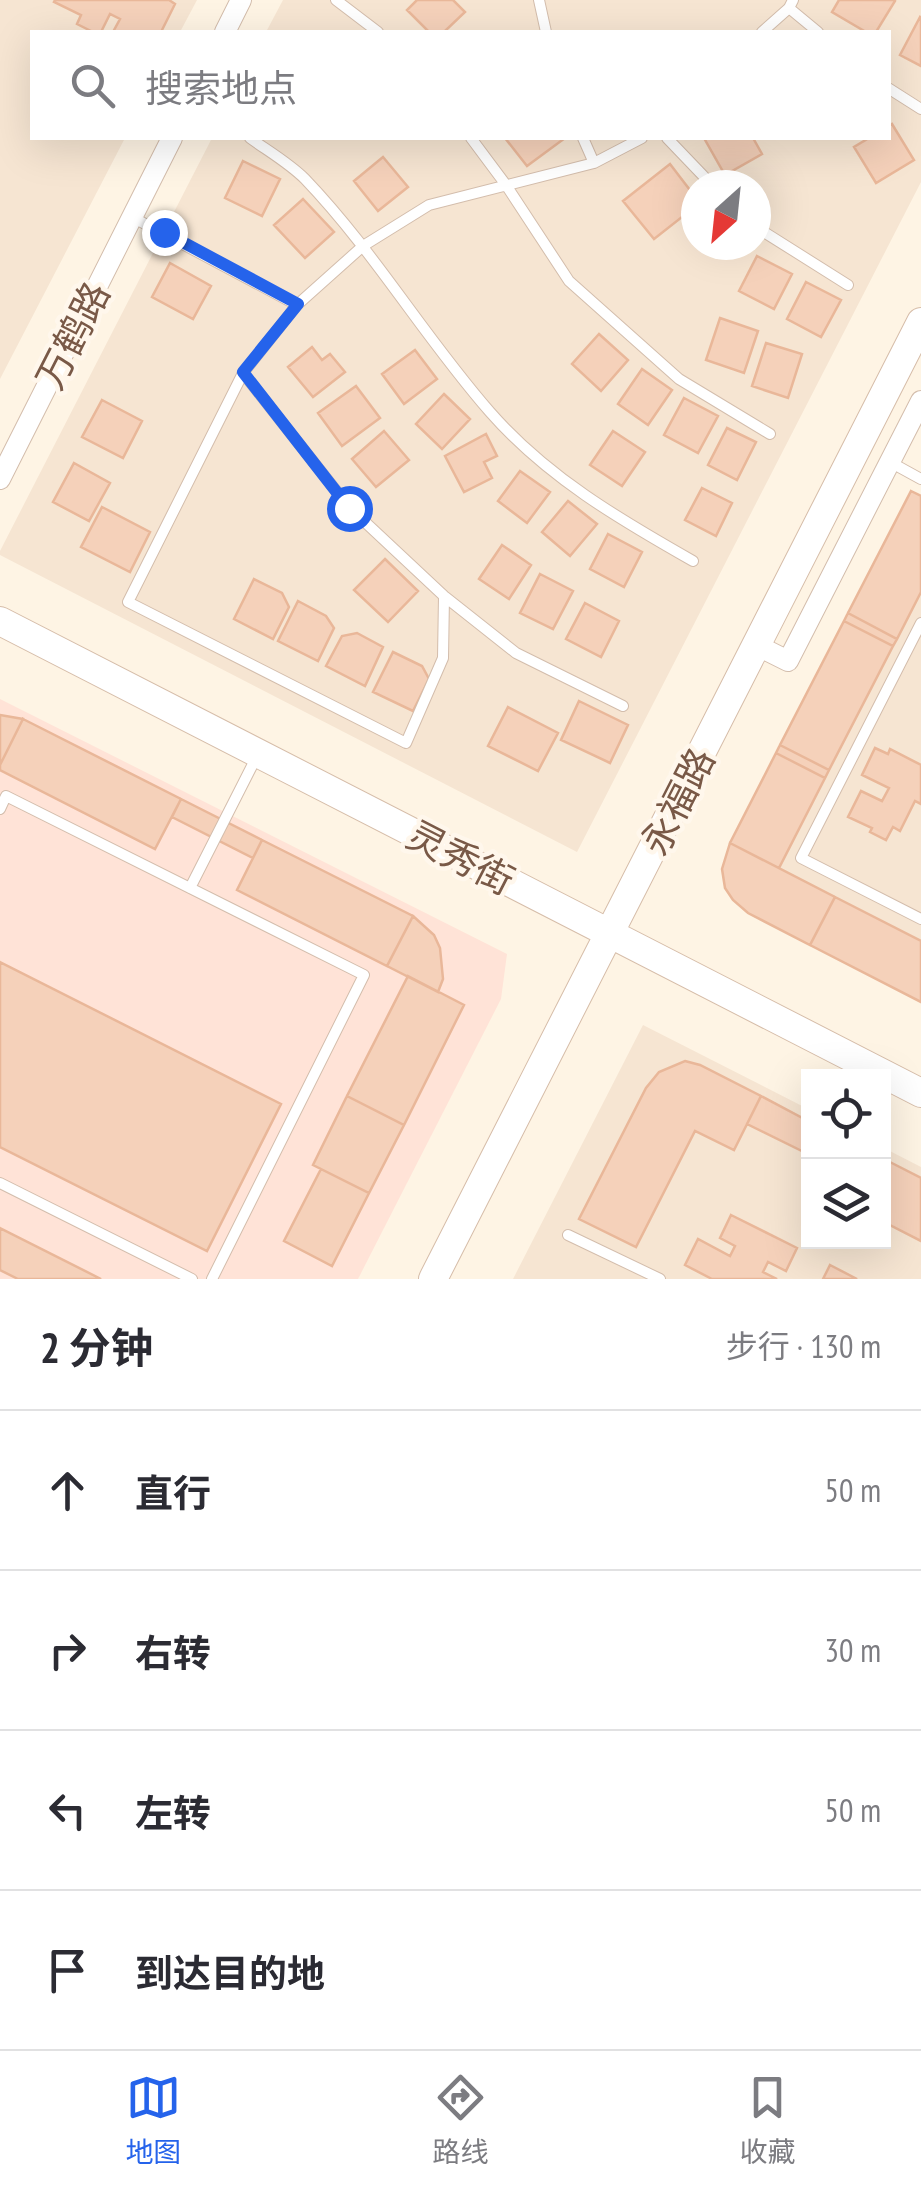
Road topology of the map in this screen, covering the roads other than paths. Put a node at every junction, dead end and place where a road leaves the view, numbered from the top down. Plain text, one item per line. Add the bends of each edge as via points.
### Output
1 (241, 0) edge
2 (336, 0) edge
3 (539, 0) edge
4 (791, 4) edge
5 (226, 30) edge
6 (375, 30) edge
7 (546, 30) edge
8 (764, 30) edge
9 (816, 30) edge
10 (891, 90) edge
11 (921, 110) edge
12 (171, 140) edge
13 (253, 140) edge
14 (472, 140) edge
15 (584, 140) edge
16 (638, 140) edge
17 (669, 140) edge
18 (594, 163) junction
19 (698, 170) edge
20 (506, 185) junction
21 (131, 217) junction
22 (771, 236) edge
23 (364, 246) junction
24 (848, 285) dead end
25 (298, 304) junction
26 (921, 322) edge
27 (243, 372) junction
28 (921, 401) edge
29 (770, 434) dead end
30 (890, 462) junction
31 (0, 478) edge
32 (921, 479) edge
33 (692, 561) dead end
34 (444, 596) junction
35 (0, 621) edge
36 (921, 624) edge
37 (756, 645) junction
38 (623, 706) dead end
39 (258, 753) junction
40 (0, 808) edge
41 (190, 888) junction
42 (921, 919) edge
43 (609, 933) junction
44 (921, 1093) edge
45 (0, 1183) edge
46 (568, 1235) dead end
47 (192, 1279) edge
48 (212, 1279) edge
49 (433, 1279) edge
50 (660, 1279) edge

1 - 5 street
2 - 6 lane
3 - 7 lane
4 - 8 lane
4 - 9 lane
10 - 11 lane
12 - 21 street, 万鹤路
13 - 23 lane via 302,176
14 - 20 lane
15 - 18 lane
16 - 18 lane
17 - 19 lane
18 - 20 lane
20 - 23 lane via 428,206
20 - 29 lane via 569,281 680,379
21 - 25 lane
21 - 31 street, 万鹤路
22 - 24 lane
23 - 25 lane
23 - 33 lane via 425,332 541,464
25 - 27 lane
26 - 37 street, 永福路
27 - 34 lane via 349,508
27 - 34 lane via 128,602 406,742 443,658
28 - 30 street
30 - 32 lane
30 - 37 street via 788,662
34 - 38 lane via 516,653
35 - 39 street, 灵秀街
36 - 42 lane via 801,858
37 - 43 street, 永福路
39 - 41 lane
39 - 43 street, 灵秀街
40 - 41 lane via 6,796
41 - 48 lane via 364,976
43 - 44 street, 灵秀街
43 - 49 street, 永福路
45 - 47 lane
46 - 50 lane

